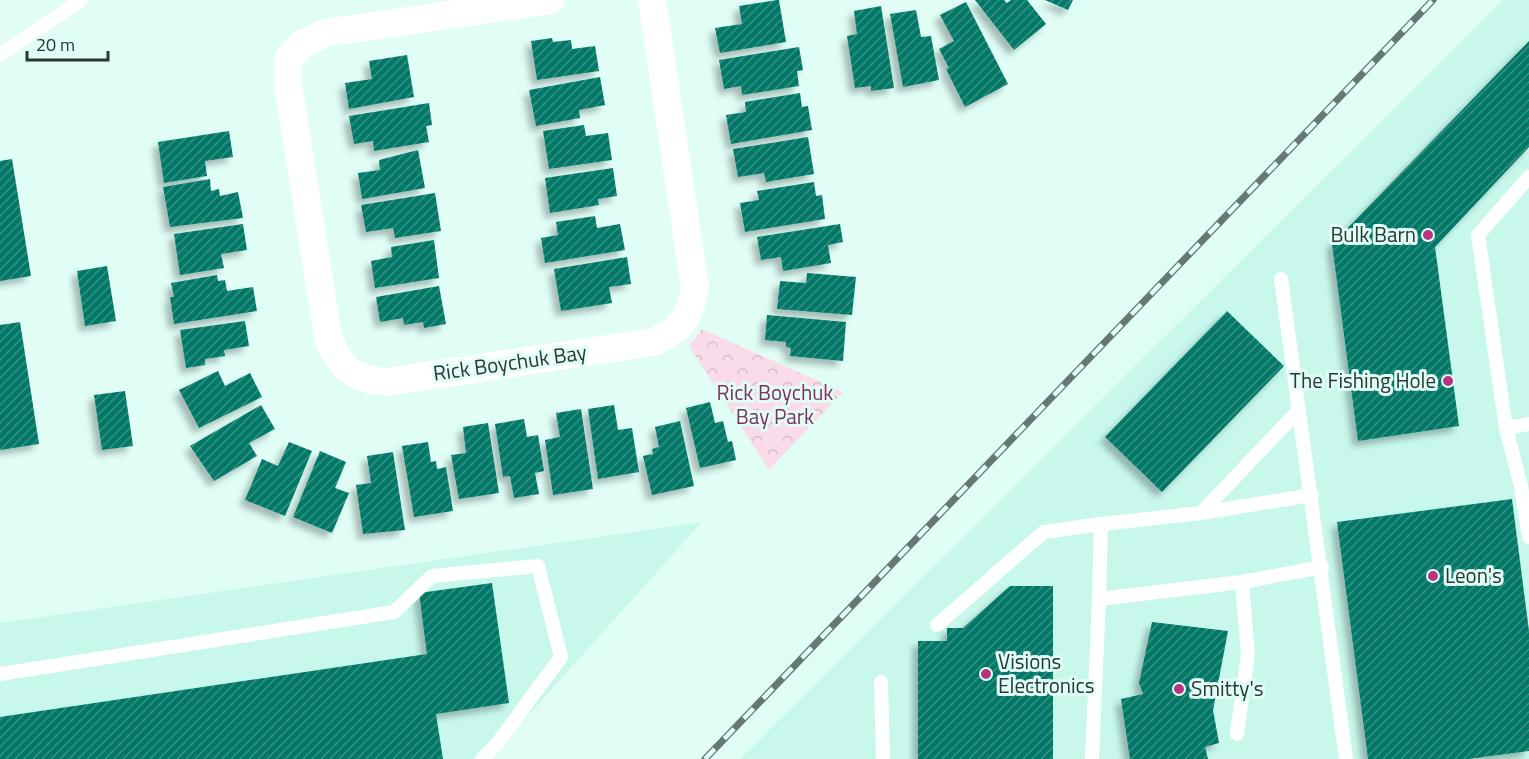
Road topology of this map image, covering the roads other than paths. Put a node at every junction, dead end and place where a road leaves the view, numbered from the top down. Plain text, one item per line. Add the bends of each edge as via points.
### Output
1 (81, 0) edge
2 (551, 0) edge
3 (651, 0) edge
4 (493, 4) edge
5 (0, 55) edge
6 (1529, 177) edge
7 (1281, 279) dead end
8 (1299, 410) junction
9 (1529, 424) edge
10 (1506, 428) junction
11 (1311, 495) junction
12 (1201, 513) junction
13 (1101, 524) junction
14 (1529, 537) edge
15 (1322, 567) junction
16 (1242, 582) junction
17 (1099, 599) junction
18 (937, 625) dead end
19 (0, 675) edge
20 (881, 682) dead end
21 (1237, 734) dead end
22 (482, 759) edge
23 (883, 759) edge
24 (1092, 759) edge
25 (1346, 759) edge

1 - 5 lane
2 - 4 street
3 - 4 street, Rick Boychuk Bay via 695,288 691,310 678,331 654,342 386,382 360,378 338,363 328,338 288,84 288,59 304,43 325,33
6 - 10 lane via 1478,235
7 - 8 lane
8 - 11 lane
8 - 12 lane
9 - 10 lane
10 - 14 lane
11 - 12 lane
11 - 15 lane
12 - 13 lane
13 - 17 lane
13 - 18 lane via 1044,532
15 - 16 lane
15 - 25 lane
16 - 17 lane
16 - 21 lane via 1248,655
17 - 24 lane
19 - 22 lane via 394,612 432,576 538,566 561,657
20 - 23 lane

